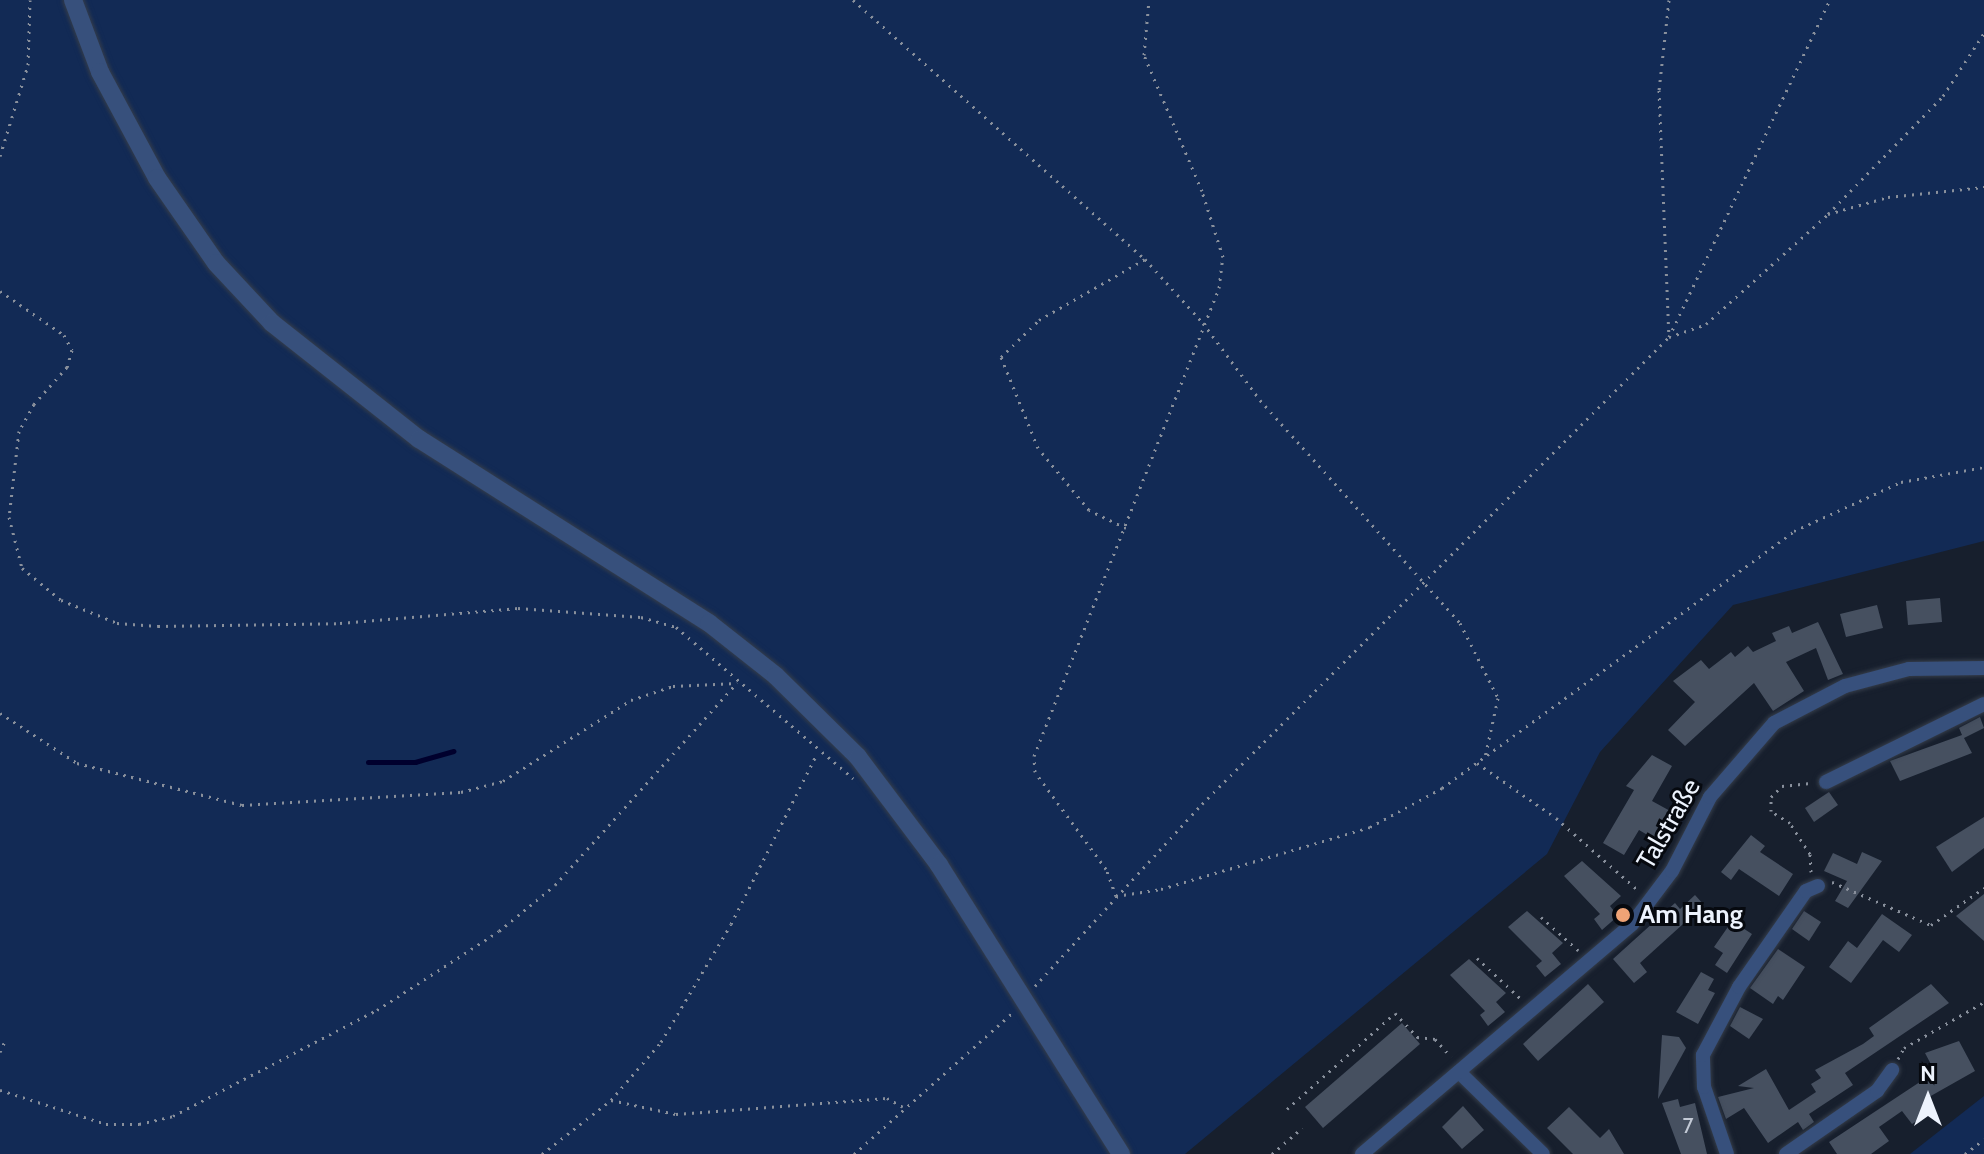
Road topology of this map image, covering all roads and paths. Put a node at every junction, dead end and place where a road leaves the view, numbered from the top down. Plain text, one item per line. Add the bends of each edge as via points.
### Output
1 (30, 0) edge
2 (73, 0) edge
3 (853, 0) edge
4 (1149, 0) edge
5 (1669, 0) edge
6 (1830, 0) edge
7 (1984, 33) edge
8 (0, 156) edge
9 (1984, 187) edge
10 (1828, 214) junction
11 (1145, 259) junction
12 (0, 291) edge
13 (1203, 323) junction
14 (1669, 337) junction
15 (1984, 467) edge
16 (1126, 528) junction
17 (1424, 583) junction
18 (1984, 668) edge
19 (737, 683) junction
20 (1984, 704) edge
21 (0, 713) edge
22 (1485, 757) junction
23 (1477, 763) junction
24 (1826, 782) dead end
25 (1803, 784) dead end
26 (1814, 864) dead end
27 (1818, 886) dead end
28 (1845, 887) dead end
29 (1984, 888) edge
30 (1639, 892) dead end
31 (1116, 896) junction
32 (1541, 917) dead end
33 (1579, 951) dead end
34 (1477, 958) dead end
35 (1025, 996) junction
36 (1521, 999) dead end
37 (1984, 1002) edge
38 (1010, 1016) dead end
39 (4, 1043) dead end
40 (1904, 1048) dead end
41 (0, 1052) edge
42 (1451, 1057) dead end
43 (1892, 1070) dead end
44 (1459, 1072) junction
45 (0, 1090) edge
46 (611, 1100) junction
47 (904, 1108) junction
48 (1287, 1109) dead end
49 (1302, 1128) dead end
50 (1984, 1139) edge
51 (858, 1149) junction
52 (542, 1154) edge
53 (854, 1154) edge
54 (862, 1154) edge
55 (1121, 1154) edge
56 (1272, 1154) edge
57 (1362, 1154) edge
58 (1543, 1154) edge
59 (1727, 1154) edge
60 (1786, 1154) edge
61 (1965, 1154) edge

1 - 8 path via 28,65
2 - 35 street via 100,72 157,178 216,263 272,323 374,407 663,591 776,676 873,774
3 - 11 path
4 - 13 path via 1144,55 1223,257 1219,288
5 - 14 path via 1659,90
6 - 14 path
7 - 10 path via 1943,96
9 - 10 path via 1888,197
10 - 14 path via 1706,324
11 - 13 path
11 - 16 path via 1039,320 1001,357 1038,448 1089,510
12 - 19 path via 64,335 72,350 67,367 34,404 19,431 9,517 22,568 61,600 117,623 158,626 340,623 518,608 641,617 676,627
13 - 16 path
13 - 17 path via 1260,400
14 - 17 path
15 - 22 path via 1901,482 1794,531
16 - 31 path via 1034,756 1035,772 1106,869
17 - 22 path via 1460,623 1495,686
17 - 31 path
18 - 44 street, Talstraße via 1883,676 1811,700 1774,723 1710,797 1672,871 1632,924
19 - 21 path via 673,686 631,700 503,781 461,792 242,805 77,763
19 - 45 path via 555,885 499,931 377,1010 173,1116 139,1124 94,1122
19 - 46 path via 798,730 817,754 700,979 661,1042
20 - 24 street
22 - 23 path
23 - 30 path via 1556,818
23 - 31 path via 1370,827 1161,889
25 - 26 path via 1782,786 1771,797 1771,811 1790,823
27 - 59 street via 1806,891 1739,987 1703,1055 1704,1087
28 - 29 path via 1931,925
31 - 35 path
32 - 33 path
34 - 36 path
35 - 55 street
37 - 40 path
38 - 47 path
39 - 41 path
42 - 48 path via 1435,1039 1417,1037 1395,1013
43 - 60 street via 1877,1091
44 - 57 street, Talstraße
44 - 58 street
46 - 47 path via 676,1114 887,1098
46 - 52 path
47 - 51 path
49 - 56 path
50 - 61 path
51 - 53 path
51 - 54 path

